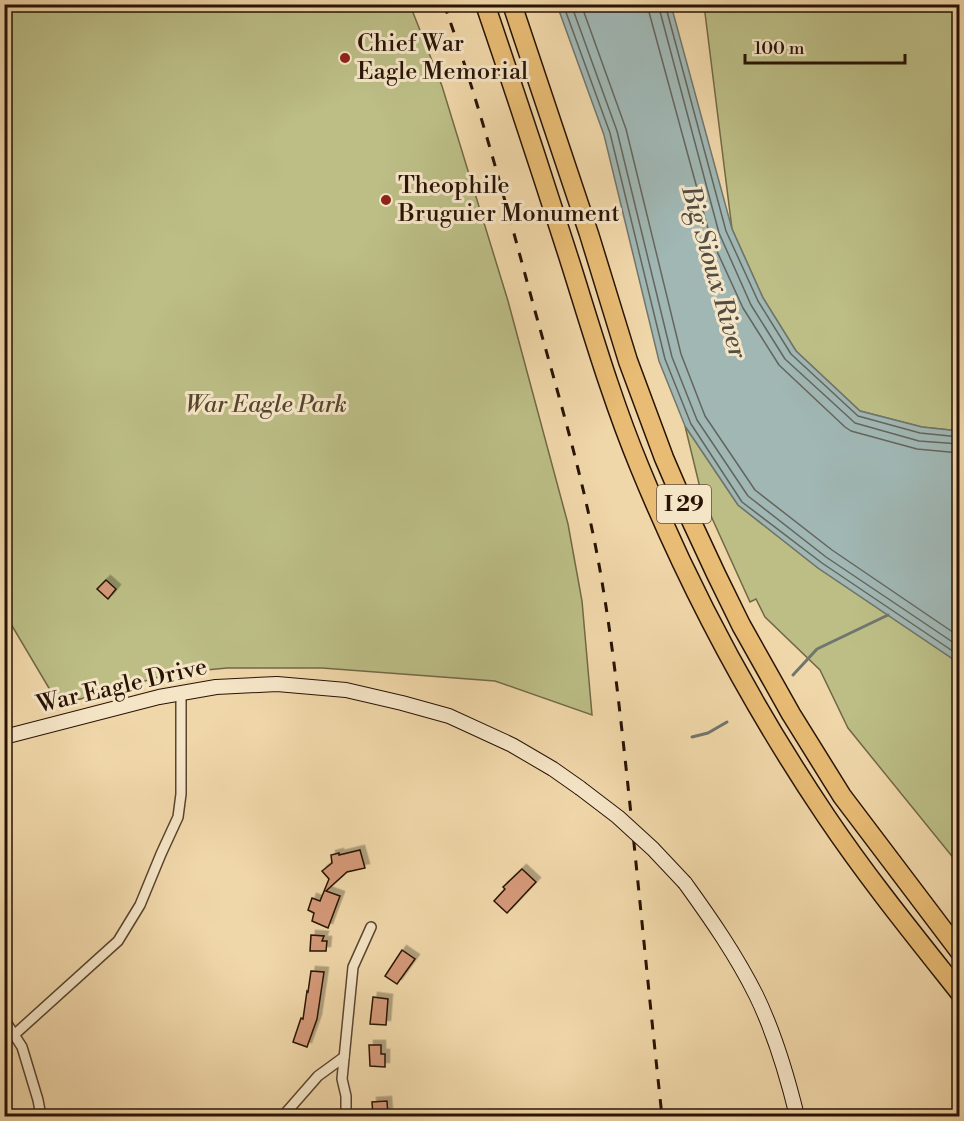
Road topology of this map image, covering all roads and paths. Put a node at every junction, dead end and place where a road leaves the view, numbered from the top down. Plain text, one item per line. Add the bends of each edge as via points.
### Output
1 (485, 4) edge
2 (512, 4) edge
3 (181, 693) junction
4 (4, 737) edge
5 (371, 927) dead end
6 (960, 952) edge
7 (960, 993) edge
8 (4, 1019) edge
9 (14, 1035) junction
10 (344, 1057) junction
11 (41, 1116) edge
12 (283, 1116) edge
13 (346, 1116) edge
14 (797, 1116) edge

1 - 7 highway, I 29 via 602,365 639,467 675,549 742,681 827,818
2 - 6 highway, I 29 via 628,361 688,516 790,714 842,796
3 - 4 main road, War Eagle Drive
3 - 9 street via 178,817 140,905 118,941
3 - 14 main road, War Eagle Drive, bridge via 277,684 346,690 449,716 553,769 618,817 685,883 726,942 756,995 778,1049
5 - 10 street via 353,967
8 - 9 street
9 - 11 street
10 - 12 street via 318,1076
10 - 13 street

